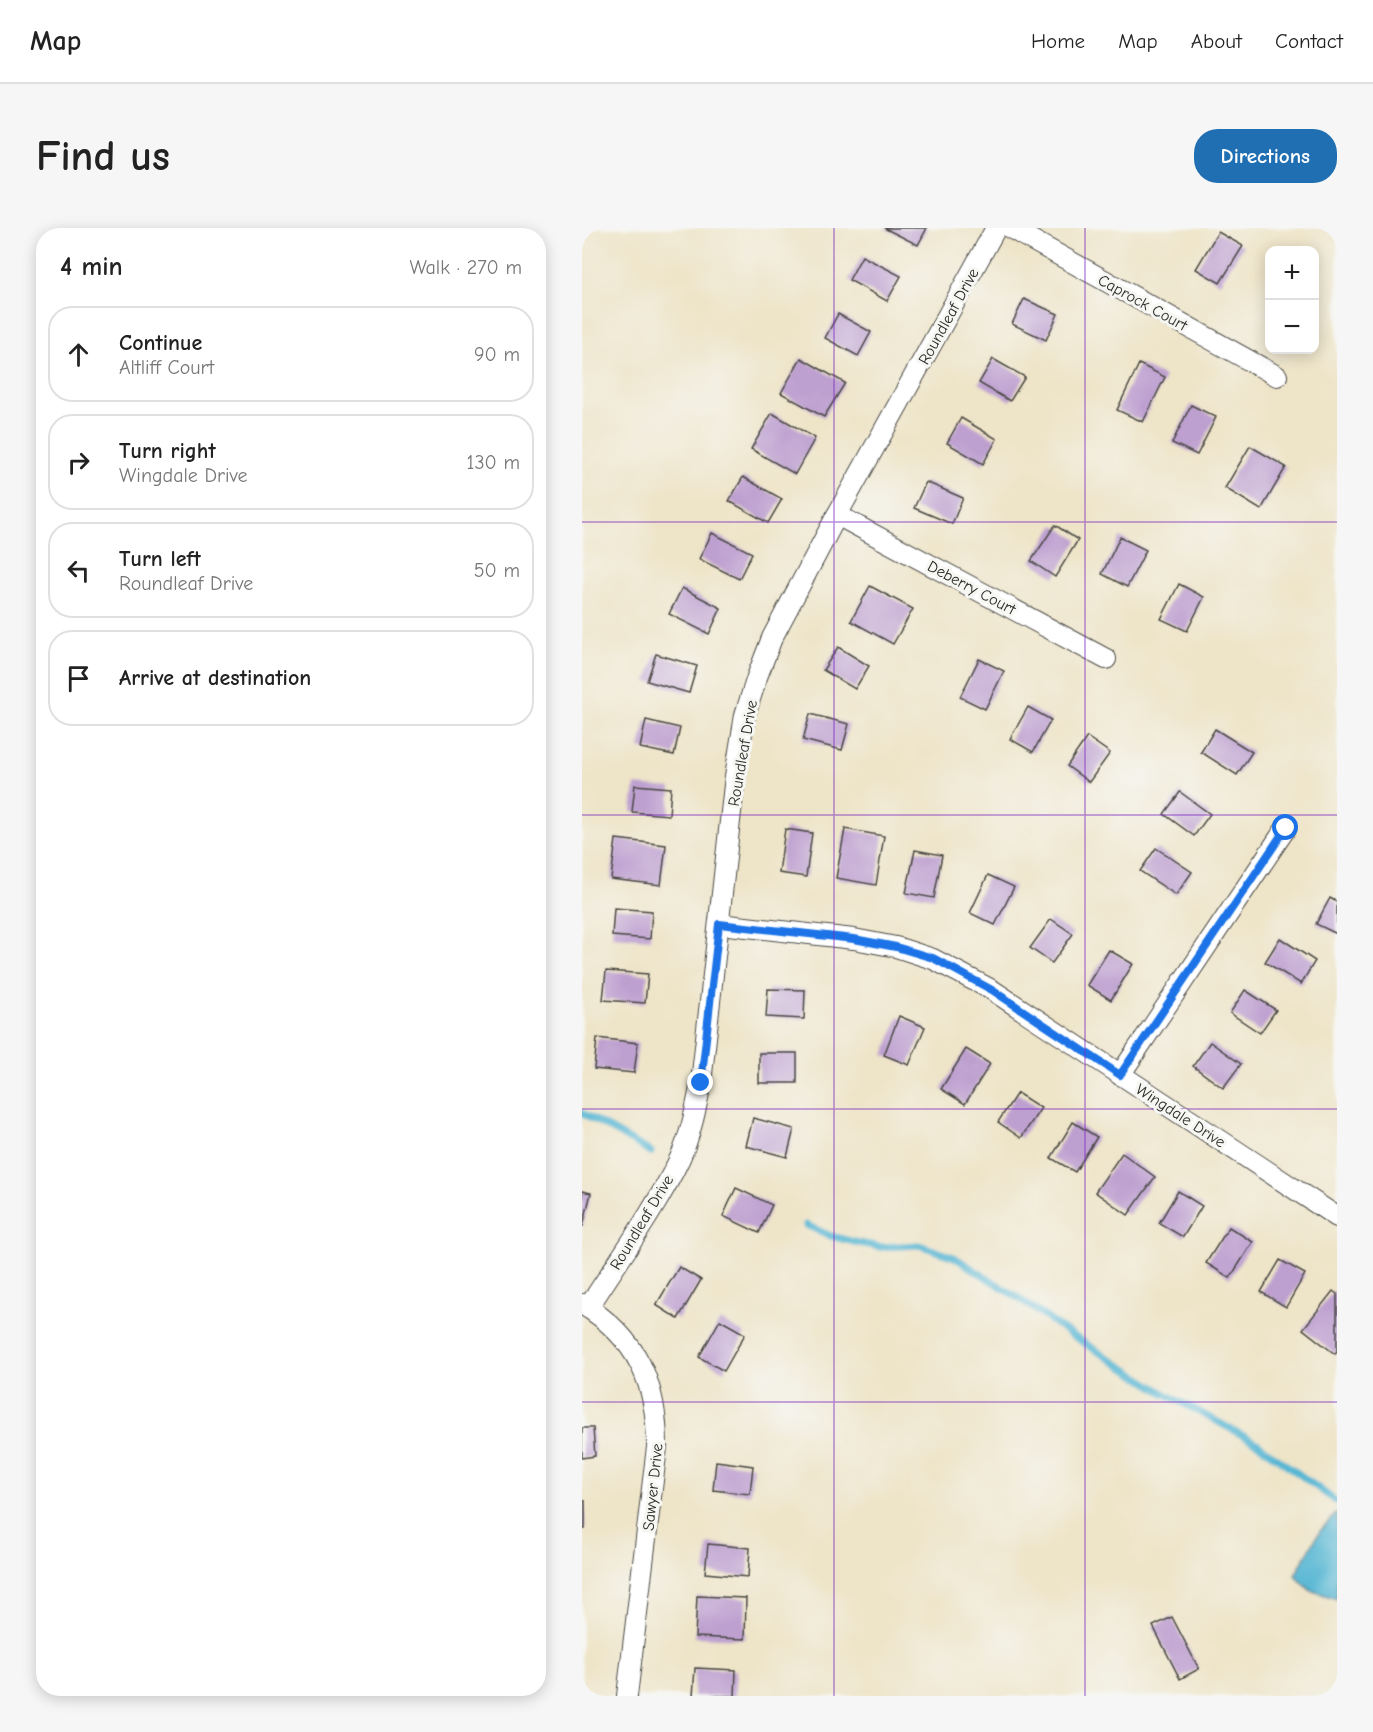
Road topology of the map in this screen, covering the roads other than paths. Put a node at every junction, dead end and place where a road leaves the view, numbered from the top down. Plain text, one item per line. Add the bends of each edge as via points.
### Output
1 (996, 228) edge
2 (1010, 228) edge
3 (1277, 376) dead end
4 (837, 515) junction
5 (1106, 659) dead end
6 (1286, 828) dead end
7 (719, 924) junction
8 (1120, 1075) junction
9 (1337, 1217) edge
10 (585, 1306) edge
11 (627, 1696) edge

1 - 4 street, Roundleaf Drive
2 - 3 street, Caprock Court
4 - 5 street, Deberry Court
4 - 7 street, Roundleaf Drive via 772,638 745,715
6 - 8 street
7 - 8 street, Wingdale Drive via 854,939 933,958 992,990
7 - 10 street, Roundleaf Drive via 701,1083 693,1120 667,1181
8 - 9 street, Wingdale Drive
10 - 11 street, Sawyer Drive via 609,1323 635,1352 657,1416 657,1447

